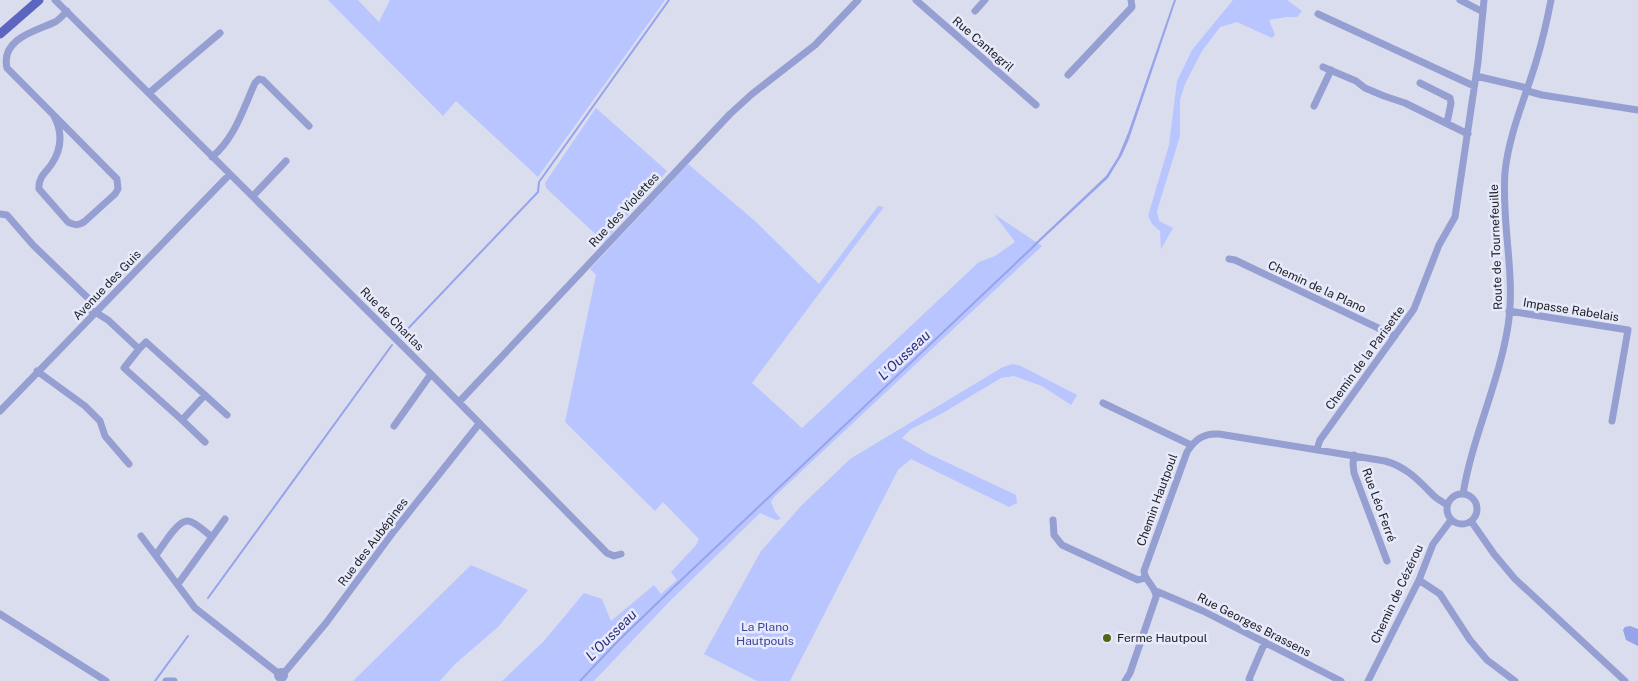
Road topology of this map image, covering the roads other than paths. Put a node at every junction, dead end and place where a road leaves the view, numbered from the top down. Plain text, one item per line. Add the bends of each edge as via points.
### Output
1 (40, 0) edge
2 (55, 0) edge
3 (858, 0) edge
4 (916, 0) edge
5 (985, 0) edge
6 (1131, 0) edge
7 (1460, 0) edge
8 (1484, 0) edge
9 (1552, 0) edge
10 (67, 11) junction
11 (975, 11) dead end
12 (1483, 12) junction
13 (1318, 14) dead end
14 (220, 33) dead end
15 (0, 34) edge
16 (1323, 67) dead end
17 (1331, 70) junction
18 (1068, 75) dead end
19 (1476, 76) junction
20 (1420, 83) dead end
21 (1474, 86) junction
22 (1527, 89) junction
23 (149, 93) junction
24 (1036, 106) dead end
25 (1314, 106) dead end
26 (1638, 110) edge
27 (54, 116) junction
28 (1447, 123) junction
29 (309, 126) dead end
30 (1468, 134) junction
31 (61, 140) junction
32 (78, 140) junction
33 (212, 157) junction
34 (286, 161) dead end
35 (230, 174) junction
36 (253, 196) junction
37 (0, 214) edge
38 (1229, 259) dead end
39 (1509, 311) junction
40 (94, 313) junction
41 (1395, 336) junction
42 (139, 350) junction
43 (37, 371) junction
44 (431, 374) junction
45 (205, 396) junction
46 (459, 402) junction
47 (1103, 403) dead end
48 (1, 407) edge
49 (227, 415) dead end
50 (182, 420) junction
51 (1612, 421) dead end
52 (479, 424) junction
53 (394, 426) dead end
54 (205, 442) dead end
55 (1191, 445) junction
56 (1317, 449) junction
57 (1354, 455) junction
58 (130, 464) dead end
59 (1463, 494) junction
60 (1447, 505) junction
61 (225, 519) dead end
62 (1053, 520) dead end
63 (1451, 520) junction
64 (1471, 521) junction
65 (141, 536) dead end
66 (212, 537) junction
67 (621, 554) dead end
68 (156, 555) junction
69 (1387, 561) dead end
70 (1145, 578) junction
71 (1419, 580) junction
72 (178, 584) junction
73 (1156, 591) junction
74 (0, 614) edge
75 (1265, 642) junction
76 (282, 677) edge
77 (106, 681) edge
78 (166, 681) edge
79 (174, 681) edge
80 (1125, 681) edge
81 (1250, 681) edge
82 (1341, 681) edge
83 (1368, 681) edge
84 (1515, 681) edge
85 (1625, 681) edge

1 - 15 main road
2 - 10 street, Rue de Charlas
3 - 46 street, Rue des Violettes via 815,45 730,114
4 - 24 street, Rue Cantegril
5 - 11 street
6 - 18 street via 1132,7
7 - 12 street
8 - 12 street, Chemin de la Parisette
9 - 22 street, Route de Tournefeuille
10 - 23 street, Rue de Charlas
10 - 27 street via 53,23 10,40 3,49 2,57 7,68
12 - 19 street, Chemin de la Parisette
13 - 21 street
14 - 23 street
16 - 17 street
17 - 25 street
17 - 28 street
19 - 21 street, Chemin de la Parisette
19 - 22 street
20 - 28 street via 1450,98
21 - 30 street, Chemin de la Parisette
22 - 26 street via 1542,95
22 - 39 street, Route de Tournefeuille via 1505,173
23 - 33 street, Rue de Charlas
27 - 31 street
27 - 32 street
28 - 30 street
29 - 33 street via 264,80 259,79 234,132
30 - 41 street, Chemin de la Parisette via 1455,217 1439,245 1414,309
31 - 32 street via 72,137
31 - 32 street via 52,163 40,178 39,189 74,225 84,222 115,194 118,184 111,172
33 - 35 street, Rue de Charlas
34 - 36 street
35 - 36 street, Rue de Charlas
35 - 40 street, Avenue des Guis
36 - 44 street, Rue de Charlas
37 - 40 street via 7,215 90,300 90,309
38 - 41 street, Chemin de la Plano
39 - 51 street, Impasse Rabelais via 1628,330
39 - 59 street, Route de Tournefeuille via 1501,356
40 - 42 street via 108,320
40 - 43 street, Avenue des Guis
41 - 56 street, Chemin de la Parisette via 1320,440
42 - 45 street via 146,342
42 - 50 street via 124,368
43 - 48 street, Avenue des Guis
43 - 58 street via 85,406 100,421 105,436
44 - 46 street, Rue de Charlas
44 - 53 street
45 - 49 street
45 - 50 street
46 - 52 street, Rue de Charlas
47 - 55 street
50 - 54 street
52 - 67 street, Rue de Charlas via 607,553
52 - 76 street, Rue des Aubépines
55 - 56 street, Chemin Hautpoul via 1200,437 1220,434
55 - 70 street, Chemin Hautpoul via 1148,559
56 - 57 street, Chemin Hautpoul
57 - 60 street, Chemin Hautpoul via 1402,467
57 - 69 street, Rue Léo Ferré via 1354,473
59 - 60 street via 1452,498
59 - 64 street via 1477,506
60 - 63 street
61 - 66 street
62 - 70 street via 1054,535 1062,544 1138,580
63 - 64 street via 1460,524
63 - 71 street, Chemin de Cézérou via 1433,544
64 - 85 street via 1510,574
65 - 68 street
66 - 68 street via 185,520
66 - 72 street
68 - 72 street
70 - 73 street
71 - 83 street, Chemin de Cézérou
71 - 84 street via 1440,594 1487,660
72 - 76 street via 195,608
73 - 75 street, Rue Georges Brassens
73 - 80 street via 1151,615
74 - 77 street
75 - 81 street
75 - 82 street, Rue Georges Brassens
78 - 79 street

